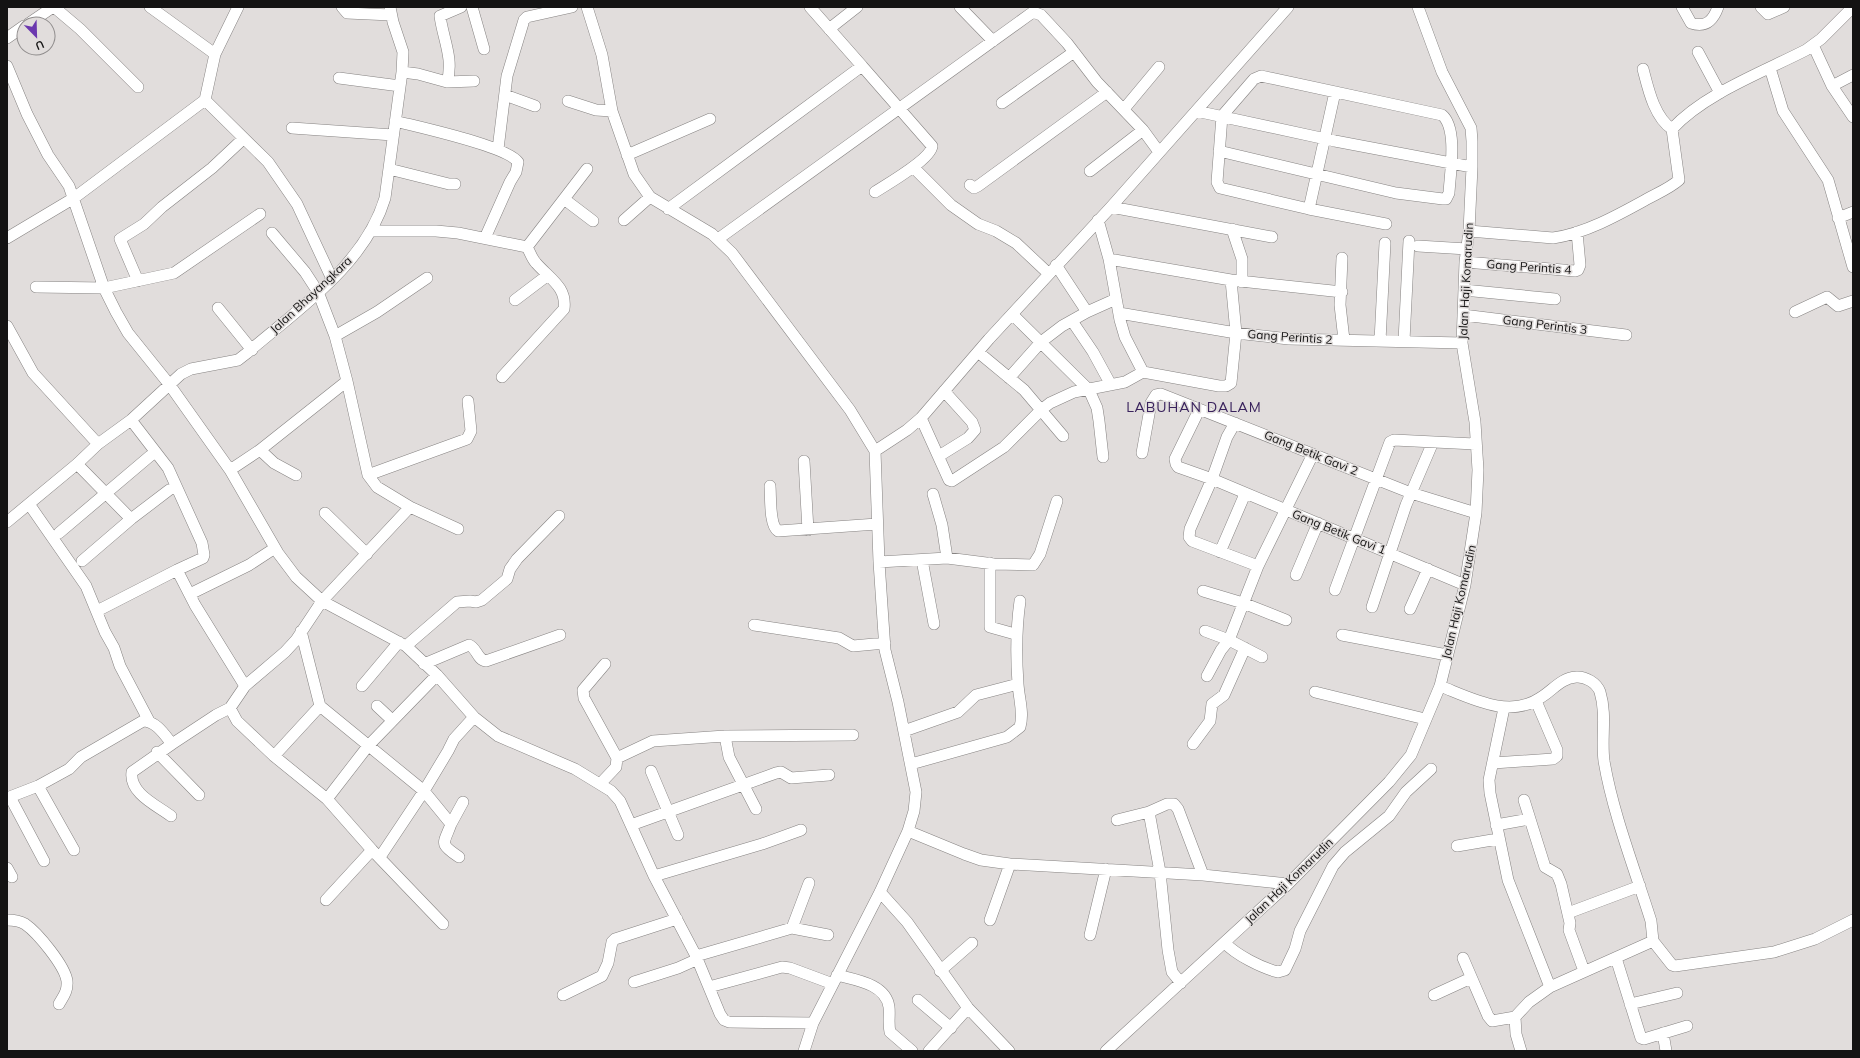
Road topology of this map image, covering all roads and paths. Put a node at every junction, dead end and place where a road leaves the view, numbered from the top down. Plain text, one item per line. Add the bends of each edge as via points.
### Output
1 (53, 7) edge
2 (150, 7) edge
3 (238, 7) edge
4 (342, 7) edge
5 (461, 7) edge
6 (472, 7) edge
7 (572, 7) edge
8 (587, 7) edge
9 (810, 7) edge
10 (857, 7) edge
11 (960, 7) edge
12 (1288, 7) edge
13 (1418, 7) edge
14 (1682, 7) edge
15 (1718, 7) edge
16 (1761, 7) edge
17 (1784, 7) edge
18 (1853, 7) edge
19 (390, 11) edge
20 (40, 16) edge
21 (829, 28) junction
22 (16, 32) edge
23 (7, 38) edge
24 (993, 41) junction
25 (1812, 45) junction
26 (484, 49) dead end
27 (1074, 52) junction
28 (1698, 52) dead end
29 (215, 54) junction
30 (7, 66) edge
31 (862, 66) junction
32 (1159, 67) dead end
33 (1770, 68) junction
34 (1643, 69) dead end
35 (402, 72) junction
36 (1853, 75) edge
37 (339, 78) dead end
38 (474, 81) dead end
39 (447, 82) junction
40 (400, 86) junction
41 (1832, 86) junction
42 (138, 87) dead end
43 (1107, 92) junction
44 (1335, 92) junction
45 (1720, 93) junction
46 (505, 95) junction
47 (205, 100) junction
48 (568, 101) dead end
49 (1002, 103) dead end
50 (535, 106) dead end
51 (900, 108) junction
52 (1124, 109) junction
53 (612, 111) junction
54 (1196, 111) junction
55 (1222, 116) junction
56 (1853, 117) edge
57 (710, 119) dead end
58 (395, 121) junction
59 (292, 128) dead end
60 (1672, 129) junction
61 (1143, 130) junction
62 (393, 135) junction
63 (1324, 138) junction
64 (243, 139) junction
65 (498, 149) junction
66 (1219, 151) junction
67 (1159, 152) junction
68 (627, 155) junction
69 (1451, 164) junction
70 (913, 166) junction
71 (1472, 167) junction
72 (389, 169) junction
73 (587, 169) dead end
74 (1090, 171) dead end
75 (1316, 174) junction
76 (455, 184) dead end
77 (970, 185) dead end
78 (874, 192) dead end
79 (650, 197) junction
80 (74, 198) junction
81 (564, 198) junction
82 (1111, 207) junction
83 (668, 209) junction
84 (1309, 209) junction
85 (1853, 212) edge
86 (260, 214) dead end
87 (1838, 218) junction
88 (624, 220) dead end
89 (1098, 220) junction
90 (593, 222) dead end
91 (1386, 224) dead end
92 (1232, 229) junction
93 (372, 231) junction
94 (1469, 231) junction
95 (1577, 232) junction
96 (272, 233) dead end
97 (1272, 237) dead end
98 (7, 238) edge
99 (485, 238) junction
100 (718, 239) junction
101 (1385, 243) dead end
102 (527, 247) junction
103 (1467, 249) junction
104 (1342, 258) dead end
105 (1109, 259) junction
106 (1465, 262) junction
107 (1056, 265) junction
108 (1853, 267) edge
109 (1048, 273) junction
110 (548, 275) junction
111 (427, 278) dead end
112 (332, 279) junction
113 (138, 281) junction
114 (1237, 281) junction
115 (36, 287) dead end
116 (104, 288) junction
117 (1464, 290) junction
118 (318, 292) junction
119 (1342, 292) junction
120 (1116, 299) junction
121 (1555, 299) dead end
122 (515, 300) dead end
123 (1853, 301) edge
124 (218, 308) dead end
125 (1087, 312) junction
126 (1119, 312) junction
127 (1795, 312) dead end
128 (1012, 314) junction
129 (1463, 315) junction
130 (1072, 322) junction
131 (7, 326) edge
132 (1236, 333) junction
133 (1626, 335) dead end
134 (335, 336) junction
135 (1344, 340) junction
136 (1380, 341) junction
137 (1404, 341) junction
138 (1041, 342) junction
139 (1462, 343) junction
140 (252, 350) junction
141 (978, 352) junction
142 (1143, 372) junction
143 (502, 378) dead end
144 (1009, 378) junction
145 (347, 381) junction
146 (169, 384) junction
147 (1111, 385) junction
148 (1089, 390) junction
149 (944, 391) junction
150 (468, 401) dead end
151 (1041, 410) junction
152 (1199, 410) junction
153 (921, 418) junction
154 (130, 420) junction
155 (1235, 423) junction
156 (1063, 436) dead end
157 (1433, 442) junction
158 (98, 444) junction
159 (1475, 444) junction
160 (260, 450) junction
161 (874, 451) junction
162 (1142, 453) dead end
163 (1313, 454) junction
164 (150, 456) dead end
165 (939, 456) junction
166 (1103, 457) dead end
167 (804, 461) dead end
168 (77, 464) junction
169 (230, 470) junction
170 (296, 475) dead end
171 (368, 475) junction
172 (1212, 479) junction
173 (1376, 479) junction
174 (770, 486) dead end
175 (169, 490) dead end
176 (106, 493) junction
177 (933, 494) dead end
178 (1245, 494) junction
179 (1411, 494) junction
180 (1058, 501) dead end
181 (29, 504) junction
182 (410, 507) junction
183 (1285, 510) junction
184 (1476, 513) junction
185 (325, 514) dead end
186 (559, 516) dead end
187 (131, 519) junction
188 (7, 522) edge
189 (1318, 523) junction
190 (877, 524) junction
191 (458, 529) dead end
192 (808, 530) junction
193 (59, 533) dead end
194 (1354, 538) junction
195 (275, 548) junction
196 (1220, 552) junction
197 (1390, 553) junction
198 (367, 554) junction
199 (947, 558) junction
200 (922, 560) junction
201 (82, 561) dead end
202 (879, 562) junction
203 (990, 563) junction
204 (1258, 566) junction
205 (1428, 569) junction
206 (177, 570) junction
207 (1296, 575) dead end
208 (1465, 585) junction
209 (1203, 590) dead end
210 (1335, 590) dead end
211 (190, 594) junction
212 (322, 601) junction
213 (1020, 601) dead end
214 (1243, 603) junction
215 (1372, 607) dead end
216 (1410, 609) dead end
217 (97, 611) junction
218 (1286, 620) dead end
219 (754, 624) dead end
220 (934, 624) dead end
221 (1205, 631) dead end
222 (301, 632) junction
223 (1016, 634) junction
224 (560, 635) dead end
225 (1342, 635) dead end
226 (1229, 640) junction
227 (885, 643) junction
228 (402, 644) junction
229 (1245, 648) junction
230 (1447, 655) junction
231 (1262, 657) dead end
232 (424, 664) junction
233 (605, 664) dead end
234 (437, 675) junction
235 (1207, 676) dead end
236 (1018, 684) junction
237 (245, 686) junction
238 (362, 686) dead end
239 (1440, 686) junction
240 (1315, 692) dead end
241 (1536, 701) junction
242 (320, 706) junction
243 (377, 706) dead end
244 (230, 708) junction
245 (1504, 708) junction
246 (474, 717) junction
247 (1425, 719) junction
248 (392, 720) junction
249 (149, 721) junction
250 (904, 731) junction
251 (853, 734) dead end
252 (726, 736) junction
253 (172, 744) junction
254 (1193, 744) dead end
255 (368, 746) junction
256 (157, 752) junction
257 (274, 756) junction
258 (617, 758) junction
259 (1493, 763) junction
260 (911, 764) junction
261 (1431, 768) dead end
262 (651, 772) dead end
263 (828, 776) dead end
264 (600, 784) junction
265 (744, 785) junction
266 (38, 786) junction
267 (424, 791) junction
268 (199, 795) dead end
269 (9, 797) edge
270 (327, 799) junction
271 (1524, 800) dead end
272 (463, 802) dead end
273 (756, 809) dead end
274 (668, 812) junction
275 (1150, 812) junction
276 (171, 816) dead end
277 (1530, 819) junction
278 (1117, 820) dead end
279 (451, 824) junction
280 (631, 825) junction
281 (1496, 825) junction
282 (801, 830) dead end
283 (908, 831) junction
284 (678, 835) dead end
285 (1498, 839) junction
286 (1458, 846) dead end
287 (74, 850) dead end
288 (376, 854) junction
289 (459, 856) dead end
290 (44, 861) dead end
291 (1010, 864) junction
292 (1106, 870) junction
293 (1160, 872) junction
294 (1203, 875) junction
295 (654, 876) junction
296 (809, 883) dead end
297 (1288, 884) junction
298 (1640, 886) junction
299 (880, 892) junction
300 (326, 900) dead end
301 (1568, 913) junction
302 (677, 919) junction
303 (7, 920) edge
304 (990, 920) dead end
305 (1853, 920) edge
306 (443, 924) dead end
307 (792, 928) junction
308 (1090, 935) dead end
309 (828, 936) dead end
310 (1653, 941) junction
311 (972, 942) dead end
312 (1228, 946) junction
313 (697, 958) junction
314 (1463, 958) dead end
315 (1616, 958) junction
316 (940, 971) junction
317 (1584, 971) junction
318 (1471, 978) junction
319 (835, 980) junction
320 (634, 982) dead end
321 (1181, 983) junction
322 (709, 987) junction
323 (1550, 987) junction
324 (1677, 993) dead end
325 (562, 995) dead end
326 (1434, 995) dead end
327 (918, 1000) dead end
328 (59, 1004) dead end
329 (1630, 1004) junction
330 (968, 1008) junction
331 (1515, 1017) junction
332 (813, 1023) junction
333 (1687, 1026) dead end
334 (951, 1028) junction
335 (1663, 1033) junction
336 (804, 1051) edge
337 (912, 1051) edge
338 (929, 1051) edge
339 (1009, 1051) edge
340 (1106, 1051) edge
341 (1521, 1051) edge
342 (1666, 1051) edge

1 - 20 street
1 - 42 street via 80,29
2 - 29 street
3 - 29 street
4 - 19 street via 347,13 352,14
5 - 39 street via 440,16 450,58
6 - 26 street
7 - 46 street via 527,17 524,20 507,76
8 - 53 street via 602,55
9 - 21 street
10 - 21 street
11 - 24 street
12 - 54 street
13 - 71 street, Jalan Haji Komarudin via 1442,72 1471,128
14 - 15 street via 1691,23 1705,24 1714,18
16 - 17 street via 1768,14
18 - 25 street
19 - 35 street, Jalan Bhayangkara via 403,52
21 - 31 street
22 - 23 street
24 - 27 street via 1033,12 1041,15
24 - 51 street
25 - 33 street
25 - 41 street
27 - 43 street
27 - 49 street
28 - 45 street
29 - 47 street
30 - 80 street via 27,114
31 - 51 street
31 - 83 street
32 - 52 street
33 - 45 street
33 - 87 street via 1783,111 1823,171
34 - 60 street via 1654,104 1666,125
35 - 39 street
35 - 40 street, Jalan Bhayangkara
36 - 41 street
37 - 40 street
38 - 39 street
40 - 58 street, Jalan Bhayangkara
41 - 56 street
43 - 52 street
43 - 77 street via 978,186 974,188
44 - 55 street via 1259,76
44 - 63 street
44 - 69 street via 1444,116 1452,140
45 - 60 street via 1699,105
46 - 50 street
46 - 65 street
47 - 64 street
47 - 80 street
48 - 53 street via 596,110
51 - 70 street via 932,146 930,152
51 - 100 street
52 - 61 street
53 - 68 street
54 - 55 street
54 - 67 street
55 - 63 street
55 - 66 street
57 - 68 street
58 - 62 street, Jalan Bhayangkara
58 - 65 street
59 - 62 street
60 - 95 street via 1679,180 1612,218
61 - 67 street
61 - 74 street
62 - 72 street, Jalan Bhayangkara
63 - 69 street
63 - 75 street
64 - 112 street via 268,162 296,204
64 - 113 street via 144,224 120,238
65 - 99 street via 515,157 518,166
66 - 75 street
66 - 84 street via 1217,182 1220,188
67 - 82 street
68 - 79 street via 634,174
69 - 71 street
69 - 75 street via 1449,193 1443,199 1396,193
70 - 78 street
70 - 109 street via 951,205 978,224 1016,243
71 - 94 street, Jalan Haji Komarudin
72 - 76 street
72 - 93 street, Jalan Bhayangkara via 385,198
73 - 81 street
75 - 84 street
79 - 83 street
79 - 88 street
80 - 98 street
80 - 116 street
81 - 90 street
81 - 102 street
82 - 89 street
82 - 92 street
83 - 100 street
84 - 91 street
85 - 87 street
86 - 113 street via 174,273
87 - 108 street
89 - 105 street
89 - 107 street
92 - 97 street
92 - 114 street via 1242,259
93 - 99 street via 436,231
93 - 112 street, Jalan Bhayangkara via 360,249
94 - 95 street via 1553,238
94 - 103 street, Jalan Haji Komarudin
95 - 106 street, Gang Perintis 4 via 1580,265 1575,271
96 - 118 street via 305,272
99 - 102 street
100 - 161 street via 732,253 850,410
101 - 136 street
102 - 110 street via 535,262
103 - 106 street, Jalan Haji Komarudin
103 - 137 street via 1413,243
104 - 119 street
105 - 114 street
105 - 120 street
106 - 117 street, Jalan Haji Komarudin
107 - 109 street
107 - 125 street
109 - 128 street
110 - 122 street
110 - 143 street via 563,292 564,309
111 - 134 street via 377,312
112 - 118 street, Jalan Bhayangkara
113 - 116 street
114 - 119 street
114 - 132 street
115 - 116 street
116 - 146 street via 128,333
117 - 121 street
117 - 129 street, Jalan Haji Komarudin
118 - 134 street
118 - 140 street, Jalan Bhayangkara
119 - 135 street via 1340,305
120 - 125 street
120 - 126 street
123 - 127 street via 1838,306 1827,297
124 - 140 street
125 - 130 street
126 - 132 street, Gang Perintis 2
126 - 142 street via 1125,337
128 - 138 street
128 - 141 street
129 - 133 street, Gang Perintis 3
129 - 139 street, Jalan Haji Komarudin
130 - 138 street via 1062,326
130 - 147 street via 1094,352
131 - 158 street via 33,372
132 - 135 street, Gang Perintis 2 via 1289,339
132 - 142 street via 1232,383 1226,386
134 - 145 street
135 - 136 street, Gang Perintis 2
136 - 137 street, Gang Perintis 2
137 - 139 street, Gang Perintis 2
138 - 144 street
138 - 148 street
139 - 159 street, Jalan Haji Komarudin via 1473,400
140 - 146 street, Jalan Bhayangkara via 238,360 191,369
141 - 144 street
141 - 149 street
142 - 147 street via 1132,379
144 - 151 street via 1024,390
145 - 160 street
145 - 171 street
146 - 154 street, Jalan Bhayangkara
146 - 169 street
147 - 148 street
148 - 151 street via 1074,392
148 - 166 street via 1100,421
149 - 153 street
149 - 165 street via 972,422 975,430 968,438
150 - 171 street via 471,430 466,439
151 - 156 street
151 - 165 street via 1004,448 952,481 949,480
152 - 155 street, Gang Betik Gavi 2
152 - 162 street, Gang Betik Gavi 2 via 1161,394 1156,395 1151,403
152 - 172 street, Gang Betik Gavi 1 via 1175,461 1178,467
153 - 161 street
153 - 165 street
154 - 158 street, Jalan Bhayangkara
154 - 206 street via 168,468 204,549 203,558
155 - 163 street, Gang Betik Gavi 2
155 - 172 street via 1227,437
157 - 159 street
157 - 173 street via 1391,441
157 - 179 street
158 - 168 street, Jalan Bhayangkara
159 - 184 street, Jalan Haji Komarudin via 1478,470
160 - 169 street
160 - 170 street via 274,463
161 - 190 street
163 - 173 street, Gang Betik Gavi 2
163 - 183 street
164 - 176 street
167 - 192 street
168 - 176 street
168 - 181 street, Jalan Bhayangkara
169 - 195 street
171 - 182 street via 377,487
172 - 178 street, Gang Betik Gavi 1
172 - 196 street via 1190,529 1189,537 1192,541
173 - 179 street, Gang Betik Gavi 2
173 - 194 street
174 - 192 street via 771,512 775,529 781,532
175 - 187 street
176 - 187 street
176 - 193 street
177 - 199 street
178 - 183 street, Gang Betik Gavi 1
178 - 196 street
179 - 184 street, Gang Betik Gavi 2
179 - 197 street
180 - 203 street via 1036,563
181 - 188 street, Jalan Bhayangkara
181 - 217 street via 86,586
182 - 191 street
182 - 198 street
183 - 189 street, Gang Betik Gavi 1
183 - 204 street
184 - 208 street, Jalan Haji Komarudin
185 - 198 street
186 - 228 street via 517,559 507,579 488,596 476,602 457,602
187 - 201 street
189 - 194 street, Gang Betik Gavi 1
189 - 207 street
190 - 192 street
190 - 202 street
194 - 197 street, Gang Betik Gavi 1
194 - 210 street
195 - 211 street via 250,565
195 - 212 street via 296,577
196 - 204 street
197 - 205 street, Gang Betik Gavi 1
197 - 215 street
198 - 212 street
199 - 200 street
199 - 203 street
200 - 202 street
200 - 220 street
202 - 227 street
203 - 223 street via 990,627
204 - 214 street
205 - 208 street, Gang Betik Gavi 1
205 - 216 street
206 - 211 street
206 - 217 street
208 - 230 street, Jalan Haji Komarudin
209 - 214 street
211 - 237 street
212 - 222 street
212 - 228 street
213 - 223 street
214 - 218 street
214 - 226 street
217 - 249 street via 120,666
219 - 227 street via 838,638 853,646
221 - 226 street
222 - 237 street via 285,652
222 - 242 street
223 - 236 street
224 - 232 street via 486,661 469,645
225 - 230 street
226 - 229 street
226 - 235 street
227 - 250 street
228 - 232 street
228 - 238 street
229 - 231 street
229 - 254 street via 1224,695 1212,704 1208,724
230 - 239 street, Jalan Haji Komarudin
232 - 234 street
233 - 258 street via 585,686 584,698
234 - 246 street
234 - 248 street
236 - 250 street via 976,695 958,712
236 - 260 street via 1022,714 1020,727 1016,732 996,741
237 - 244 street
239 - 245 street
239 - 247 street, Jalan Haji Komarudin
240 - 247 street
241 - 245 street via 1526,706
241 - 259 street via 1557,750 1555,759
241 - 298 street via 1564,680 1575,677 1589,680 1599,691 1604,726 1604,760 1613,799
242 - 255 street
242 - 257 street
243 - 248 street
244 - 253 street
244 - 257 street via 237,721
245 - 259 street
246 - 264 street via 498,736 568,766
246 - 267 street via 454,739
247 - 297 street, Jalan Haji Komarudin via 1411,755 1404,764
248 - 255 street
249 - 253 street via 155,724
249 - 266 street via 143,721 88,753 69,768
250 - 260 street
251 - 252 street
252 - 258 street via 653,741
252 - 265 street via 729,757
253 - 256 street
255 - 267 street
255 - 270 street
256 - 268 street
256 - 276 street via 132,772 131,778 136,790
257 - 270 street
258 - 264 street via 616,767
259 - 281 street via 1489,786
260 - 283 street via 916,792
261 - 312 street via 1406,792 1389,816 1345,852 1333,866 1300,931 1285,970 1276,972
262 - 274 street
263 - 265 street via 791,778 781,772
264 - 280 street via 620,801
265 - 273 street
265 - 274 street
266 - 269 street
266 - 287 street
267 - 279 street
267 - 288 street
269 - 290 street
270 - 288 street
271 - 277 street
272 - 279 street
274 - 280 street
274 - 284 street
275 - 278 street
275 - 293 street
275 - 294 street via 1167,804 1174,804 1178,808
277 - 281 street
277 - 301 street via 1545,867 1558,875
279 - 289 street via 443,840 446,847
280 - 295 street
281 - 285 street
282 - 295 street
283 - 291 street via 981,860
283 - 299 street
285 - 286 street
285 - 323 street via 1508,880
288 - 300 street
288 - 306 street
291 - 292 street
291 - 304 street
292 - 293 street
292 - 308 street
293 - 294 street
293 - 321 street via 1172,972
294 - 297 street
295 - 302 street
296 - 307 street
297 - 312 street, Jalan Haji Komarudin
298 - 301 street
298 - 310 street via 1651,921
299 - 316 street via 907,922
299 - 319 street
301 - 317 street via 1568,929
302 - 313 street
302 - 325 street via 615,939 602,976
303 - 328 street via 25,924 57,960 67,980 67,990
305 - 310 street via 1815,939 1774,952 1675,966
307 - 309 street
307 - 313 street
310 - 315 street
311 - 316 street
312 - 321 street, Jalan Haji Komarudin
313 - 320 street via 678,968
313 - 322 street
314 - 318 street
315 - 317 street
315 - 329 street
316 - 330 street
317 - 323 street
318 - 326 street
318 - 331 street via 1492,1021
319 - 322 street via 782,967
319 - 332 street
319 - 337 street via 878,988 889,1005 890,1032
321 - 340 street, Jalan Haji Komarudin
322 - 332 street via 720,1014 729,1022
323 - 331 street via 1529,1002
324 - 329 street
327 - 334 street
329 - 335 street via 1641,1038
330 - 334 street
330 - 339 street
331 - 341 street
332 - 336 street
333 - 335 street
334 - 338 street
335 - 342 street

